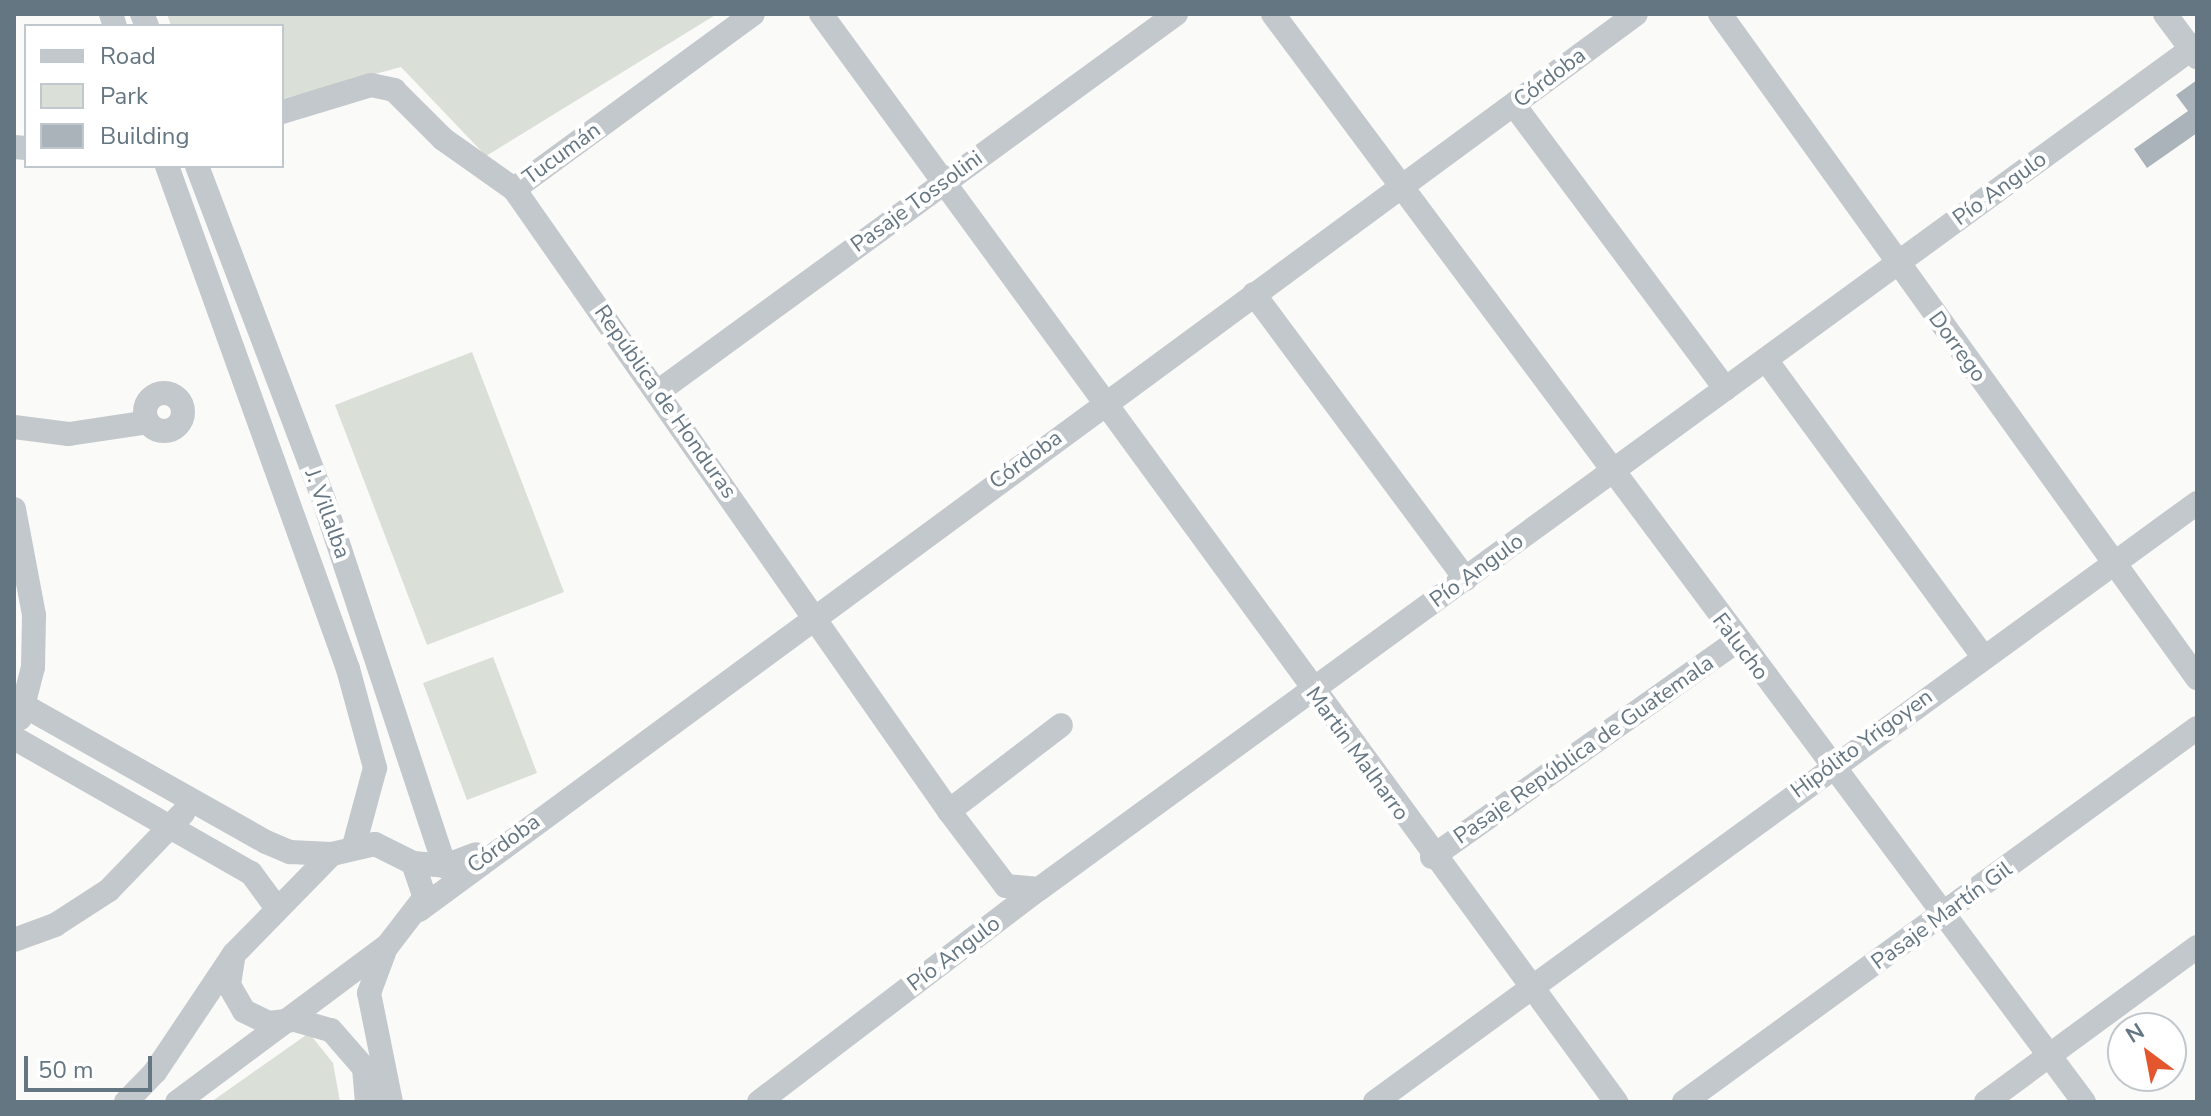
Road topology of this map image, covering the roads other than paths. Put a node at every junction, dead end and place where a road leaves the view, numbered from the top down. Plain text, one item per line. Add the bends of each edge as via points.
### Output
1 (753, 14) edge
2 (821, 14) edge
3 (1176, 14) edge
4 (1273, 14) edge
5 (1615, 14) edge
6 (1636, 14) edge
7 (1720, 14) edge
8 (2165, 14) edge
9 (2195, 51) edge
10 (1514, 105) junction
11 (284, 111) edge
12 (168, 168) edge
13 (198, 168) edge
14 (946, 181) junction
15 (1397, 182) junction
16 (514, 189) junction
17 (1897, 264) junction
18 (1254, 294) junction
19 (1766, 360) junction
20 (1726, 389) junction
21 (659, 391) junction
22 (1102, 397) junction
23 (148, 422) dead end
24 (18, 433) edge
25 (1611, 473) junction
26 (2197, 503) edge
27 (14, 509) edge
28 (2113, 563) junction
29 (1466, 579) junction
30 (811, 611) junction
31 (362, 615) junction
32 (1736, 642) junction
33 (1983, 657) junction
34 (348, 669) junction
35 (2197, 678) edge
36 (1312, 692) junction
37 (20, 703) edge
38 (1061, 725) dead end
39 (2197, 728) edge
40 (14, 731) edge
41 (14, 738) edge
42 (1829, 767) junction
43 (193, 797) junction
44 (949, 811) junction
45 (175, 827) junction
46 (343, 850) junction
47 (1432, 857) junction
48 (413, 863) junction
49 (445, 866) junction
50 (1039, 889) junction
51 (276, 907) junction
52 (419, 910) junction
53 (1943, 916) junction
54 (14, 940) edge
55 (388, 945) junction
56 (2197, 947) edge
57 (234, 954) junction
58 (1530, 989) junction
59 (295, 1020) junction
60 (2049, 1055) junction
61 (126, 1102) edge
62 (177, 1102) edge
63 (367, 1102) edge
64 (391, 1102) edge
65 (759, 1102) edge
66 (1375, 1102) edge
67 (1616, 1102) edge
68 (1684, 1102) edge
69 (1986, 1102) edge
70 (2084, 1102) edge

1 - 16 street, Tucumán
2 - 14 street, Martin Malharro
3 - 14 street, Pasaje Tossolini
4 - 15 street, Falucho
5 - 15 street, Córdoba
6 - 10 street, Córdoba
7 - 17 street, Dorrego
8 - 9 street
9 - 17 street, Pío Angulo
10 - 15 street, Córdoba
10 - 20 street
11 - 16 street, Tucumán via 371,85 394,90 443,139
12 - 34 street, J. Villalba
13 - 31 street, J. Villalba
14 - 21 street, Pasaje Tossolini
14 - 22 street, Martin Malharro
15 - 18 street, Córdoba
15 - 22 street, Córdoba
15 - 25 street, Falucho
16 - 21 street, República de Honduras
17 - 19 street, Pío Angulo
17 - 28 street, Dorrego
18 - 22 street, Córdoba
18 - 29 street
19 - 20 street, Pío Angulo
19 - 33 street
20 - 25 street, Pío Angulo
21 - 30 street, República de Honduras
22 - 30 street, Córdoba
22 - 36 street, Martin Malharro
23 - 24 street via 102,432
25 - 29 street, Pío Angulo
25 - 32 street, Falucho
26 - 28 street, Hipólito Yrigoyen
27 - 37 street via 34,615
28 - 33 street, Hipólito Yrigoyen
28 - 35 street, Dorrego
29 - 36 street, Pío Angulo
30 - 44 street, República de Honduras
30 - 49 street, Córdoba via 476,854
30 - 52 street, Córdoba
31 - 34 street
31 - 49 street, J. Villalba
32 - 42 street, Falucho
32 - 47 street, Pasaje República de Guatemala
33 - 42 street, Hipólito Yrigoyen
34 - 46 street, J. Villalba via 376,780
36 - 47 street, Martin Malharro
36 - 50 street, Pío Angulo
37 - 40 street
37 - 43 street
38 - 44 street
39 - 53 street, Pasaje Martín Gil
41 - 45 street
42 - 53 street, Falucho
42 - 58 street, Hipólito Yrigoyen
43 - 45 street
43 - 46 street via 290,852
44 - 50 street, República de Honduras via 1006,886
45 - 51 street via 251,873
45 - 54 street via 109,890 55,925
46 - 48 street via 375,844
46 - 51 street
47 - 58 street, Martin Malharro
48 - 49 street, Córdoba
48 - 52 street via 425,887
50 - 65 street, Pío Angulo
51 - 57 street
52 - 55 street, Córdoba
53 - 60 street, Falucho
53 - 68 street, Pasaje Martín Gil
55 - 59 street
55 - 64 street via 369,993
56 - 60 street
57 - 59 street via 229,985 244,1011 269,1023
57 - 61 street via 155,1072
58 - 66 street, Hipólito Yrigoyen
58 - 67 street, Martin Malharro
59 - 62 street
59 - 63 street via 331,1030 352,1050 364,1068
60 - 69 street
60 - 70 street, Falucho

